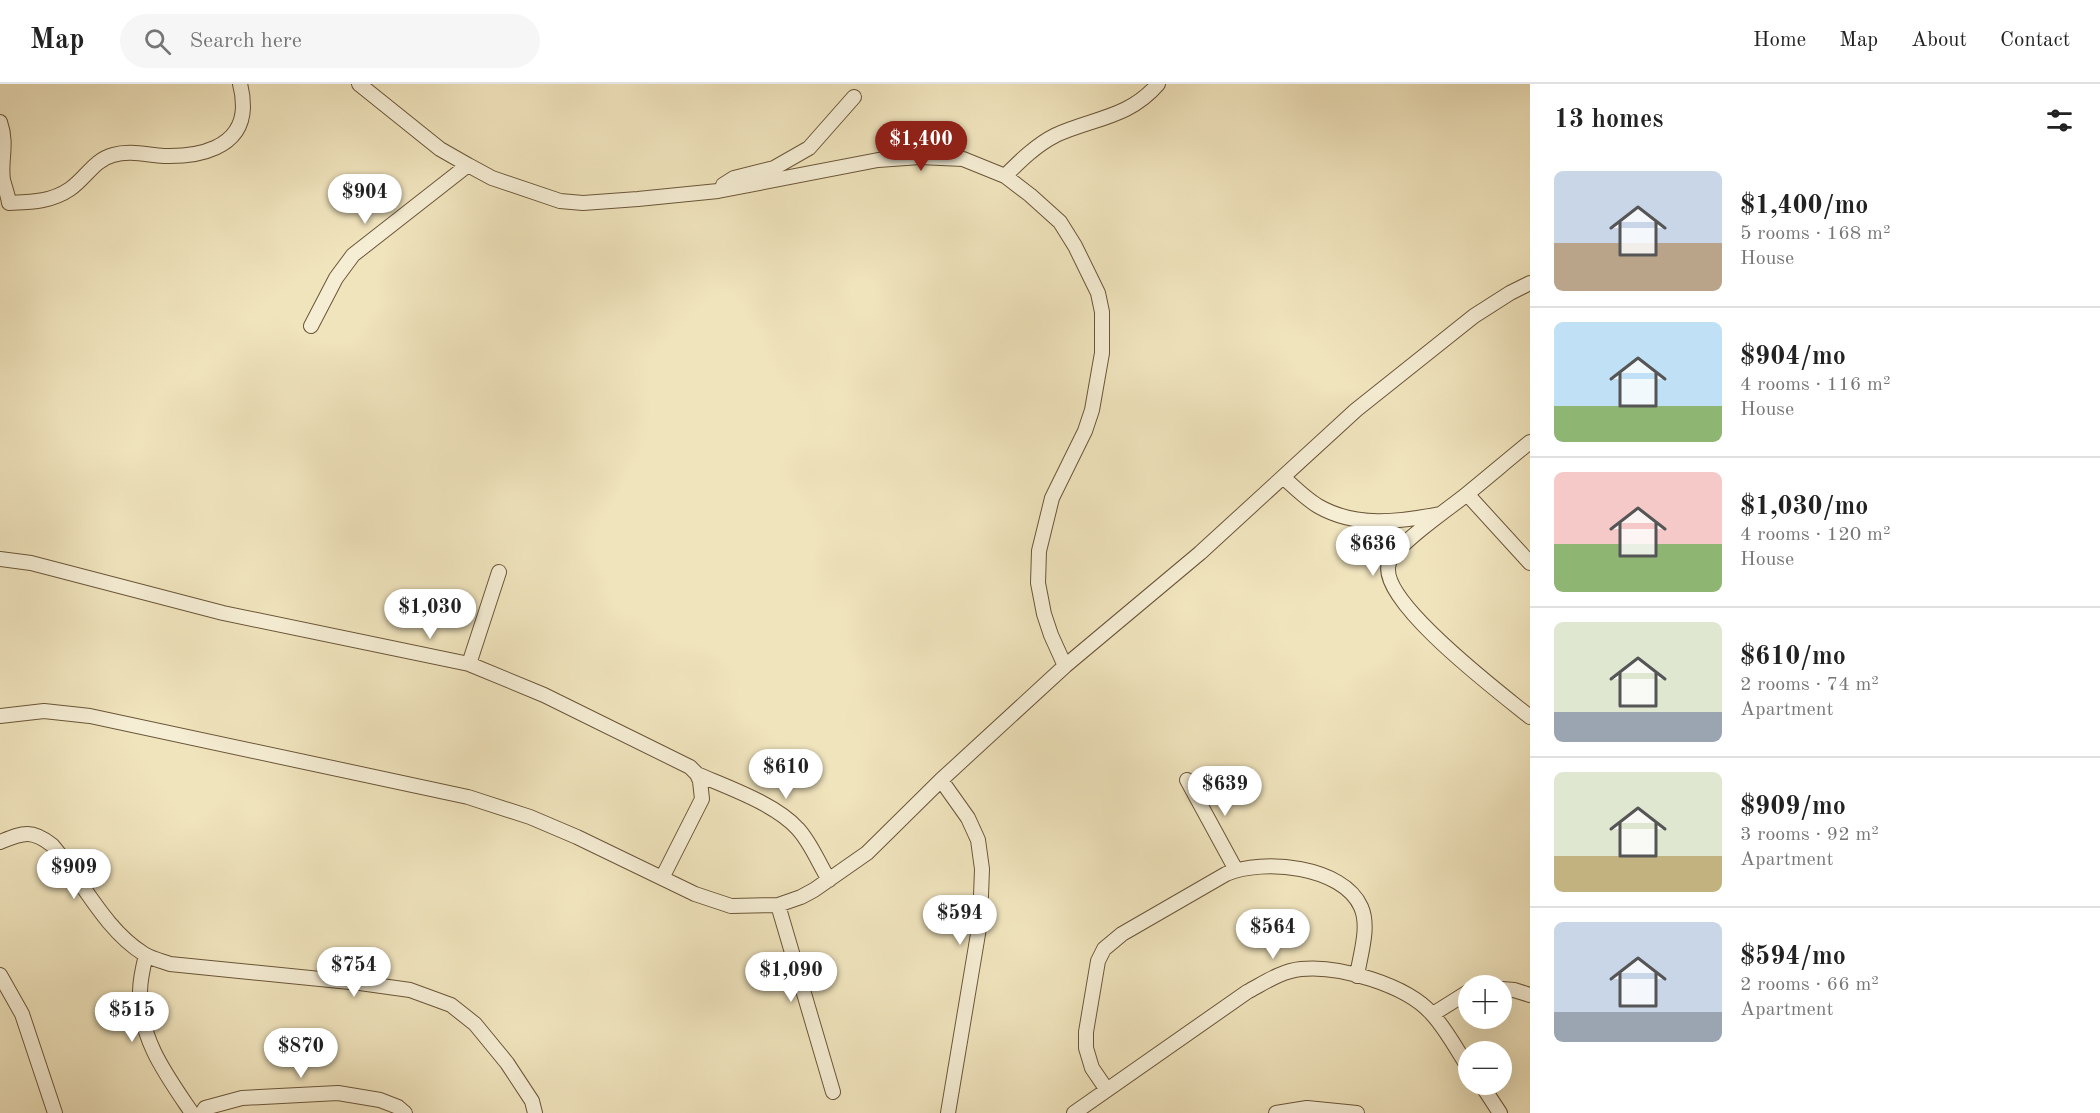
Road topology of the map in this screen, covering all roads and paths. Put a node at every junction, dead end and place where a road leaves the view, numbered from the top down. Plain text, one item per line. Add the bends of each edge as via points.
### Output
1 (240, 84) edge
2 (359, 84) edge
3 (1158, 84) edge
4 (854, 97) dead end
5 (0, 122) edge
6 (468, 165) junction
7 (1005, 176) junction
8 (718, 191) junction
9 (4, 203) edge
10 (1530, 283) edge
11 (311, 326) dead end
12 (1530, 442) edge
13 (1282, 477) junction
14 (1467, 494) junction
15 (1442, 514) junction
16 (0, 560) edge
17 (1530, 563) edge
18 (499, 572) dead end
19 (469, 664) junction
20 (1065, 666) junction
21 (0, 716) edge
22 (1530, 717) edge
23 (697, 774) junction
24 (940, 780) junction
25 (1187, 780) dead end
26 (0, 842) edge
27 (1236, 870) junction
28 (662, 878) junction
29 (829, 880) junction
30 (778, 905) junction
31 (146, 955) junction
32 (0, 975) edge
33 (1357, 976) junction
34 (1512, 990) edge
35 (1530, 995) edge
36 (1458, 998) edge
37 (1433, 1014) junction
38 (1458, 1052) edge
39 (1107, 1090) junction
40 (833, 1092) dead end
41 (1488, 1095) edge
42 (55, 1113) edge
43 (192, 1113) edge
44 (202, 1113) edge
45 (405, 1113) edge
46 (535, 1113) edge
47 (948, 1113) edge
48 (1074, 1113) edge
49 (1276, 1113) edge
50 (1357, 1113) edge
51 (1500, 1113) edge

1 - 9 street via 243,107 238,129 222,146 194,155 111,155 71,189 33,203
2 - 6 street via 441,149
3 - 7 street via 1127,110 1055,135
4 - 8 street via 809,148 774,168 734,178
5 - 9 street via 7,190
6 - 8 street via 492,178 560,201 638,200
6 - 11 street via 353,255
7 - 8 street via 963,159 920,157 878,160
7 - 20 street via 1060,222 1087,267 1102,312 1102,353 1092,410 1052,498 1039,551 1038,583 1044,614
10 - 13 street via 1474,316 1425,354
12 - 14 street
13 - 15 street via 1316,505 1346,518 1381,522
13 - 20 street via 1200,553
14 - 15 street
14 - 17 street
15 - 22 street via 1389,562 1391,583 1407,607 1446,647
16 - 19 street via 31,563 222,613
18 - 19 street
19 - 23 street via 555,700
20 - 24 street
21 - 28 street via 44,711 90,717 468,797 530,817
23 - 28 street via 702,799
23 - 29 street via 745,795 789,821
24 - 29 street via 867,853
24 - 47 street via 968,818 978,840 982,869 980,922
25 - 27 street
26 - 31 street via 27,833 41,837 109,922
27 - 33 street via 1292,868 1340,883 1355,896 1364,919
27 - 39 street via 1122,934 1104,949 1096,969 1086,1048 1092,1068
28 - 30 street via 731,906
29 - 30 street
30 - 40 street
31 - 43 street via 140,1007 148,1040
31 - 46 street via 170,964 410,990 451,1005 475,1024 507,1063 532,1101
32 - 42 street via 22,1014
33 - 37 street via 1405,993
33 - 39 street via 1324,969 1300,969 1275,976
34 - 35 street
36 - 37 street
37 - 38 street
39 - 48 street
41 - 51 street
44 - 45 street via 204,1108 242,1098 338,1093 380,1100
49 - 50 street via 1307,1108

